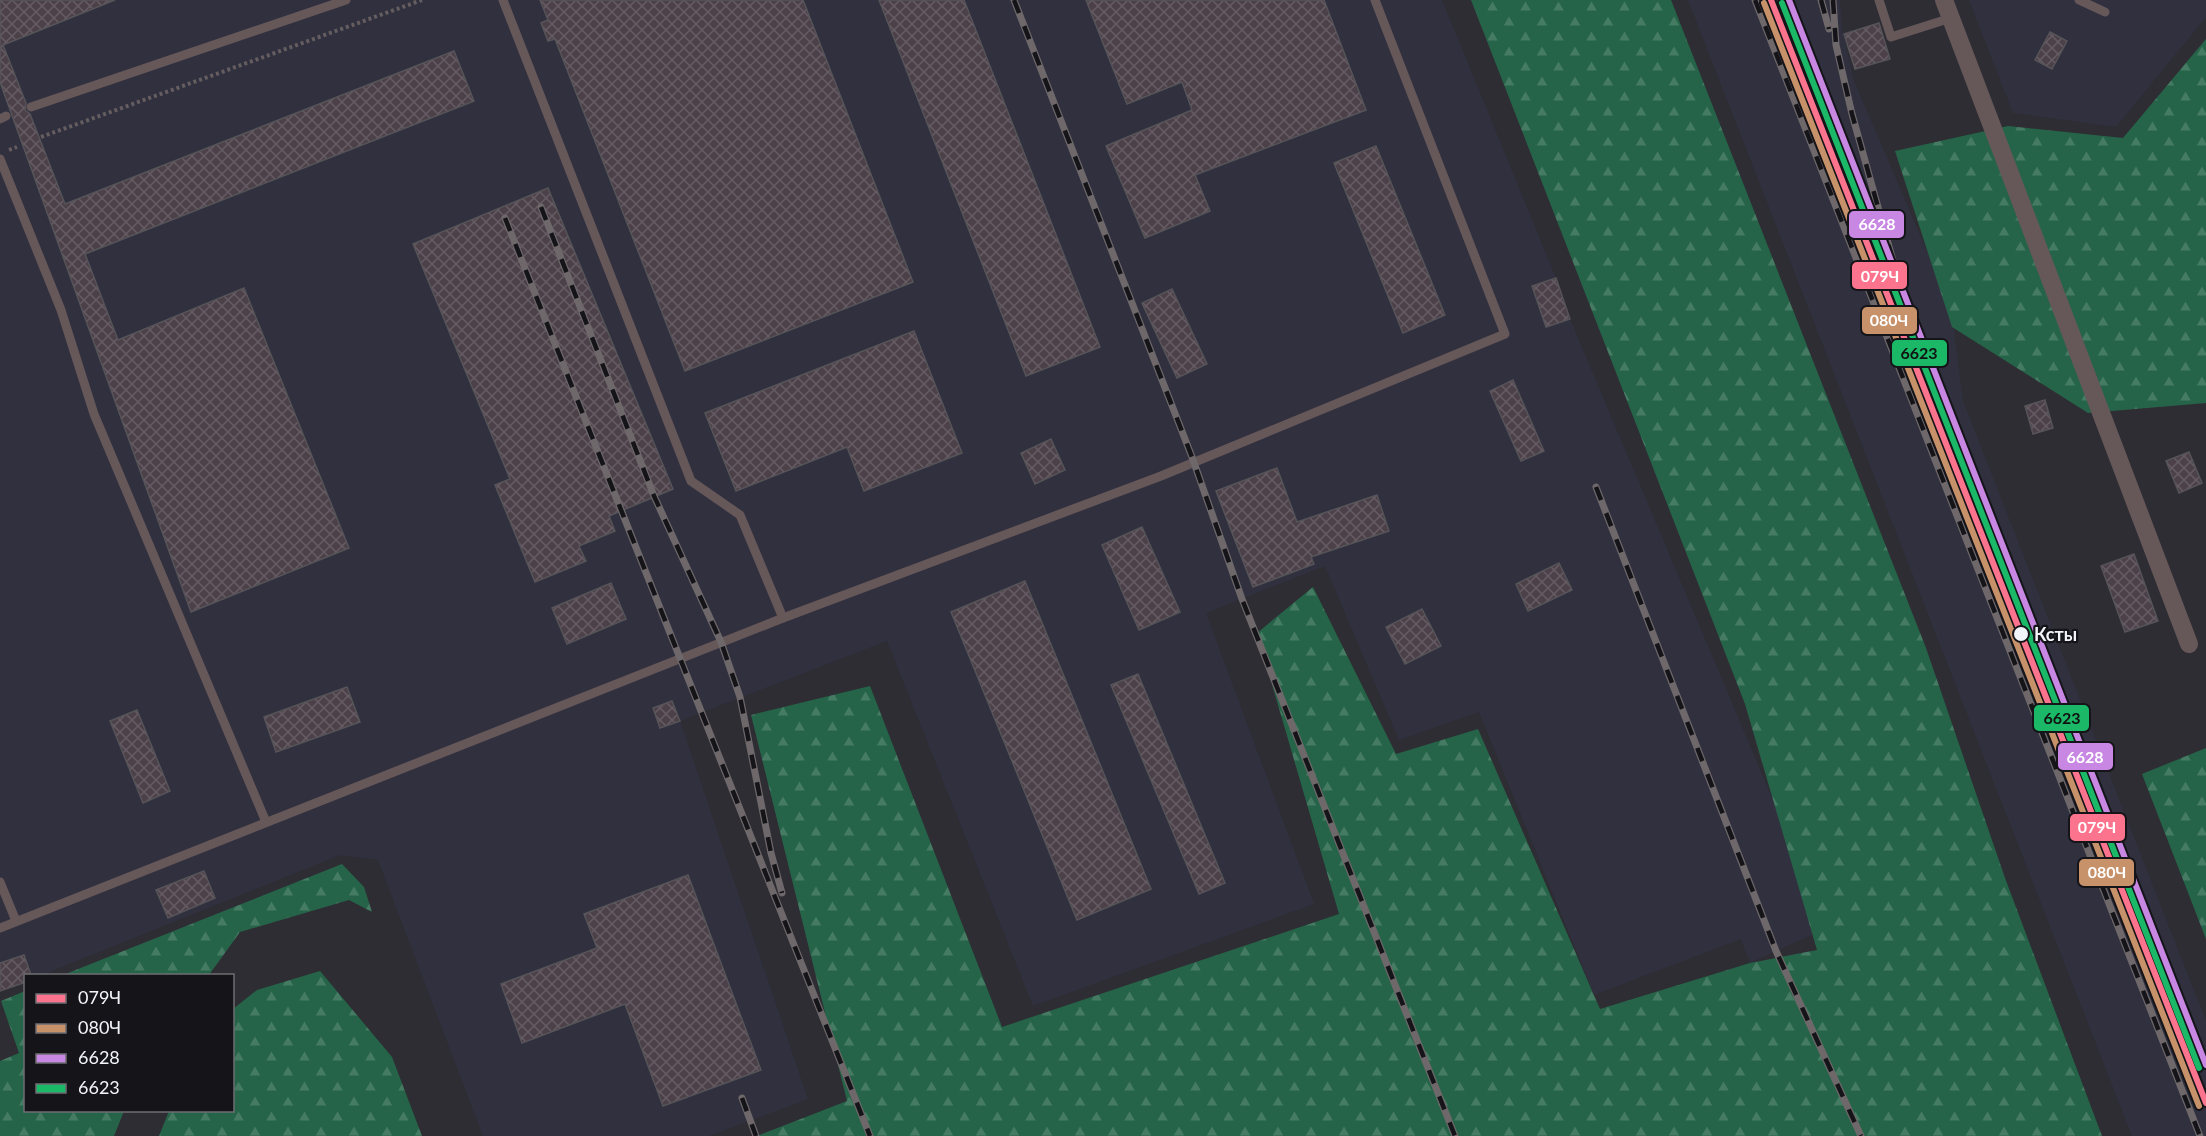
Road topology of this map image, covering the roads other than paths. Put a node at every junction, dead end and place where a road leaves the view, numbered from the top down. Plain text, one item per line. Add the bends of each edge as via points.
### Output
1 (346, 0) edge
2 (503, 0) edge
3 (1375, 0) edge
4 (1879, 0) edge
5 (1944, 0) edge
6 (2079, 0) edge
7 (2105, 12) dead end
8 (1951, 18) junction
9 (31, 107) dead end
10 (0, 159) edge
11 (783, 618) junction
12 (2189, 644) dead end
13 (266, 822) junction
14 (0, 882) edge
15 (16, 921) junction
16 (0, 928) edge

1 - 9 lane
2 - 11 lane via 691,481 740,515
3 - 11 lane via 1505,334 1161,476
4 - 8 lane via 1891,37
5 - 8 street
6 - 7 lane
8 - 12 street
10 - 13 lane via 61,310 94,414
11 - 13 lane
13 - 15 lane
14 - 15 lane
15 - 16 lane

